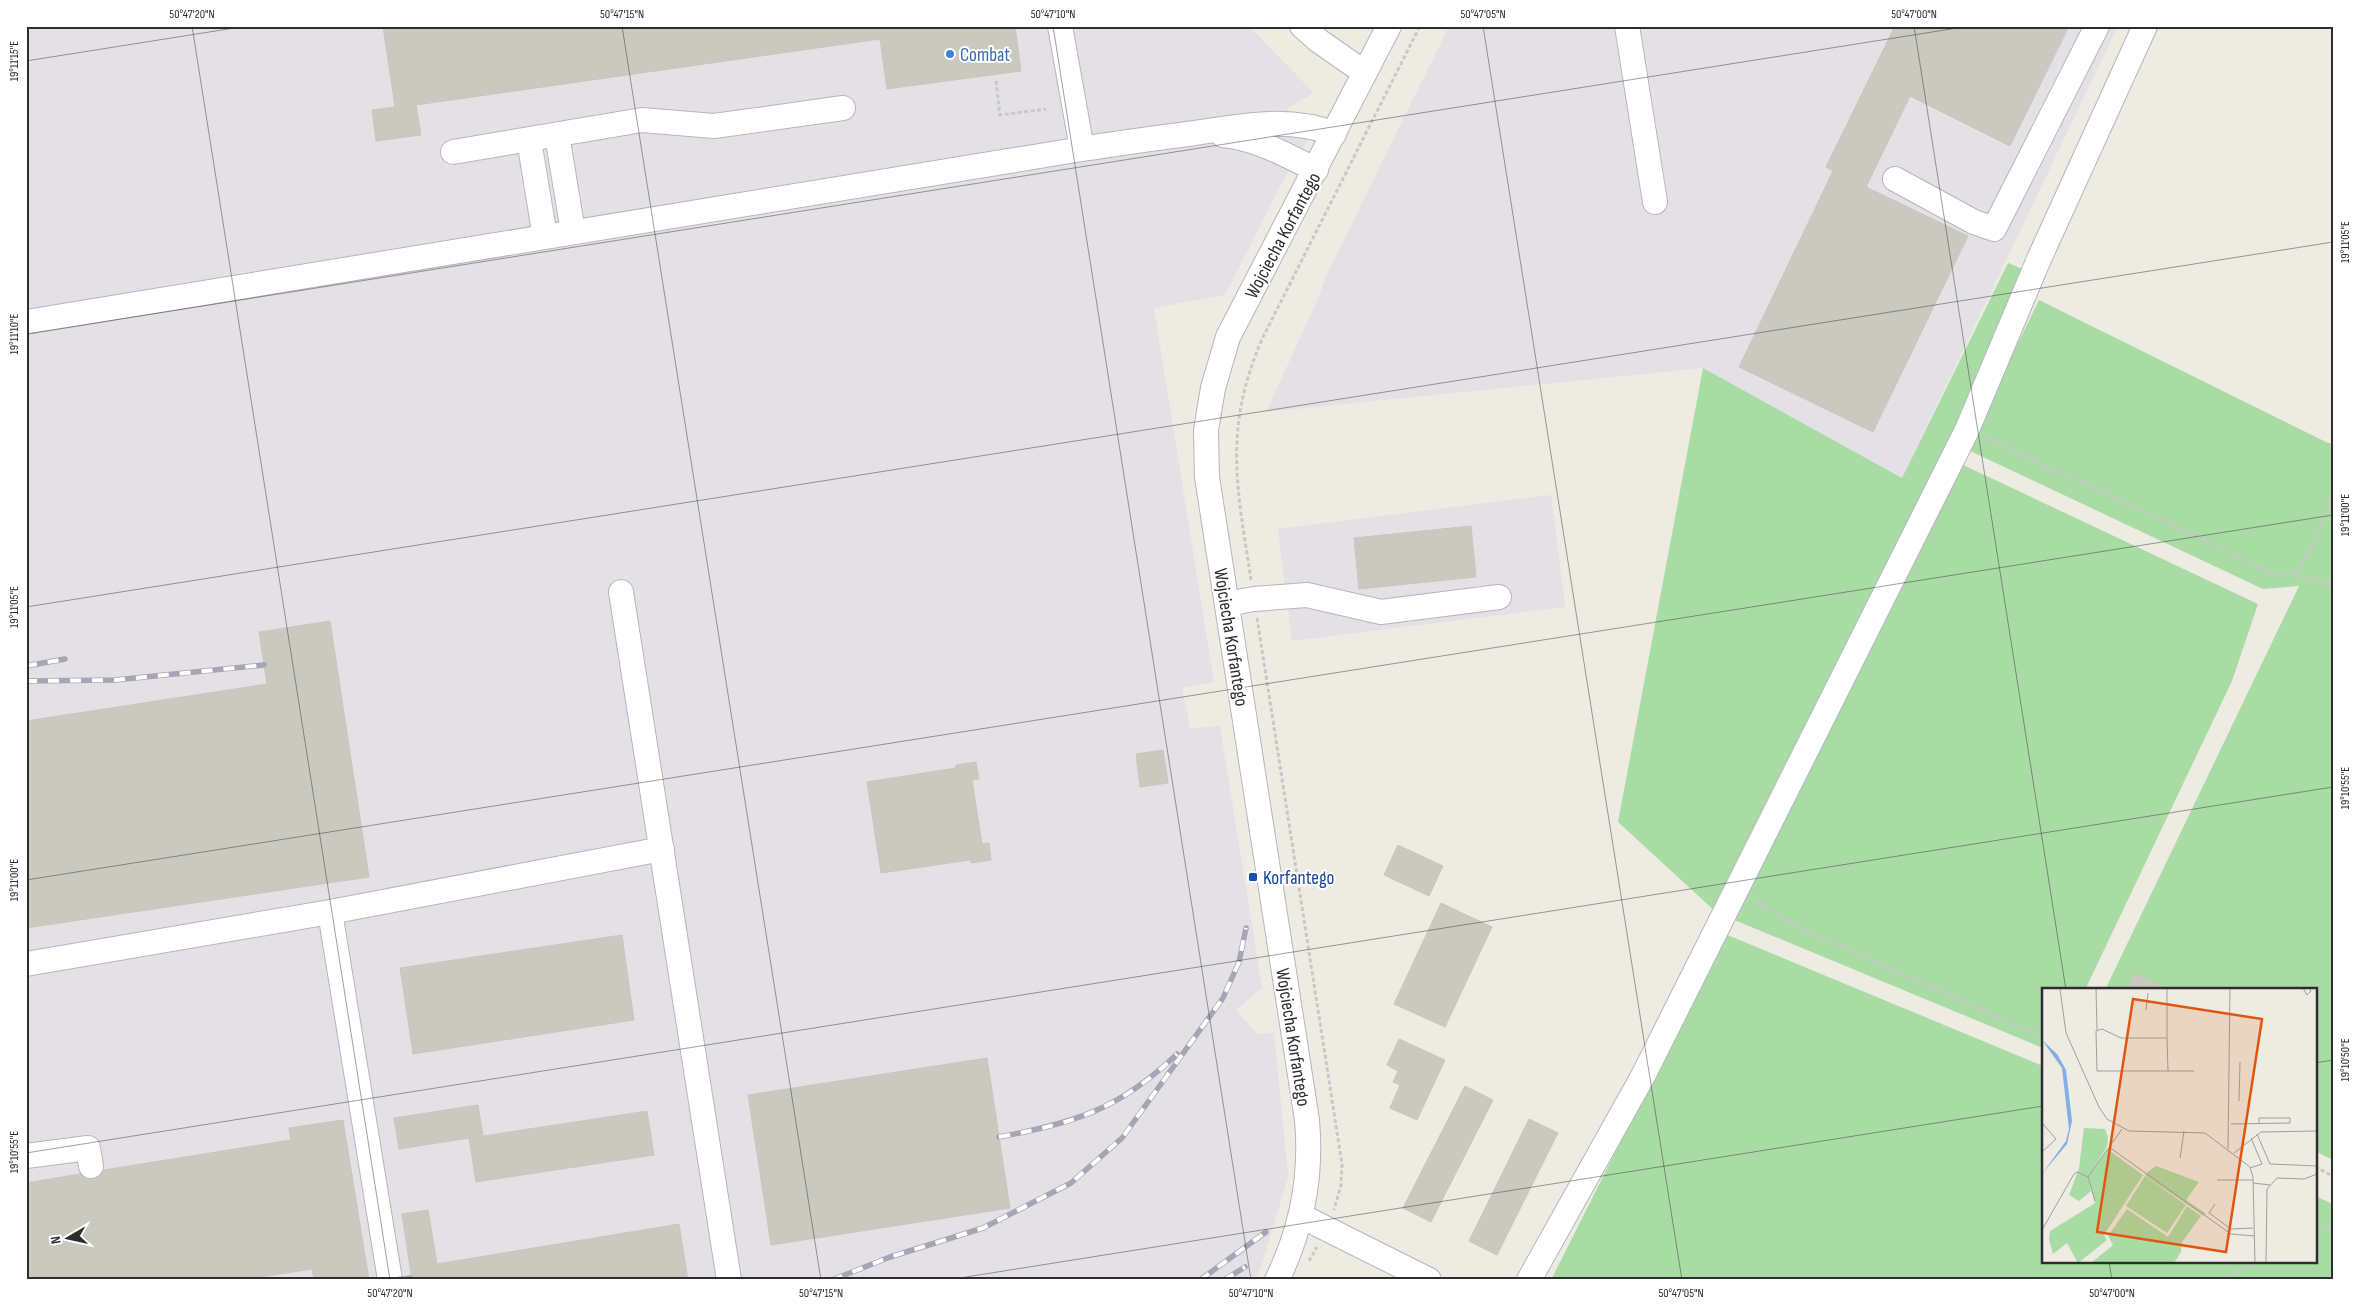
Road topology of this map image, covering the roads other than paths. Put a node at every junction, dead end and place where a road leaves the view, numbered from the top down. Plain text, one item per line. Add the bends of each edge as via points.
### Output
1 (1060, 26) edge
2 (1302, 26) edge
3 (1389, 26) edge
4 (1627, 26) edge
5 (2097, 26) edge
6 (2145, 26) edge
7 (1365, 73) junction
8 (843, 108) dead end
9 (1196, 133) junction
10 (1334, 134) junction
11 (557, 135) junction
12 (529, 140) junction
13 (1082, 148) junction
14 (453, 152) dead end
15 (1316, 170) junction
16 (1895, 179) dead end
17 (1655, 202) dead end
18 (573, 232) junction
19 (545, 236) junction
20 (26, 322) edge
21 (621, 592) dead end
22 (1499, 597) dead end
23 (1227, 604) junction
24 (662, 849) junction
25 (330, 912) junction
26 (26, 964) edge
27 (26, 1156) edge
28 (91, 1166) dead end
29 (1301, 1216) junction
30 (390, 1280) edge
31 (729, 1280) edge
32 (1277, 1280) edge
33 (1428, 1280) edge
34 (1529, 1280) edge

1 - 13 street
2 - 7 street
3 - 7 street, Wojciecha Korfantego
4 - 17 street
5 - 16 street via 1994,229 1974,222
6 - 34 street via 2039,259 1967,430 1643,1076
7 - 10 street, Wojciecha Korfantego
8 - 11 street via 714,126 642,120
9 - 10 street via 1232,126 1290,124 1320,128
9 - 13 street
9 - 15 street via 1238,136
10 - 15 street, Wojciecha Korfantego
11 - 12 street
11 - 18 street
12 - 14 street
12 - 19 street
13 - 18 street
15 - 23 street, Wojciecha Korfantego via 1228,338 1212,388 1206,430 1207,477
18 - 19 street
19 - 20 street
21 - 24 street
22 - 23 street via 1381,612 1307,594
23 - 29 street, Wojciecha Korfantego via 1307,1120 1308,1166
24 - 25 street
24 - 31 street
25 - 26 street
25 - 30 street
27 - 28 street via 88,1148
29 - 32 street, Wojciecha Korfantego
29 - 33 street

